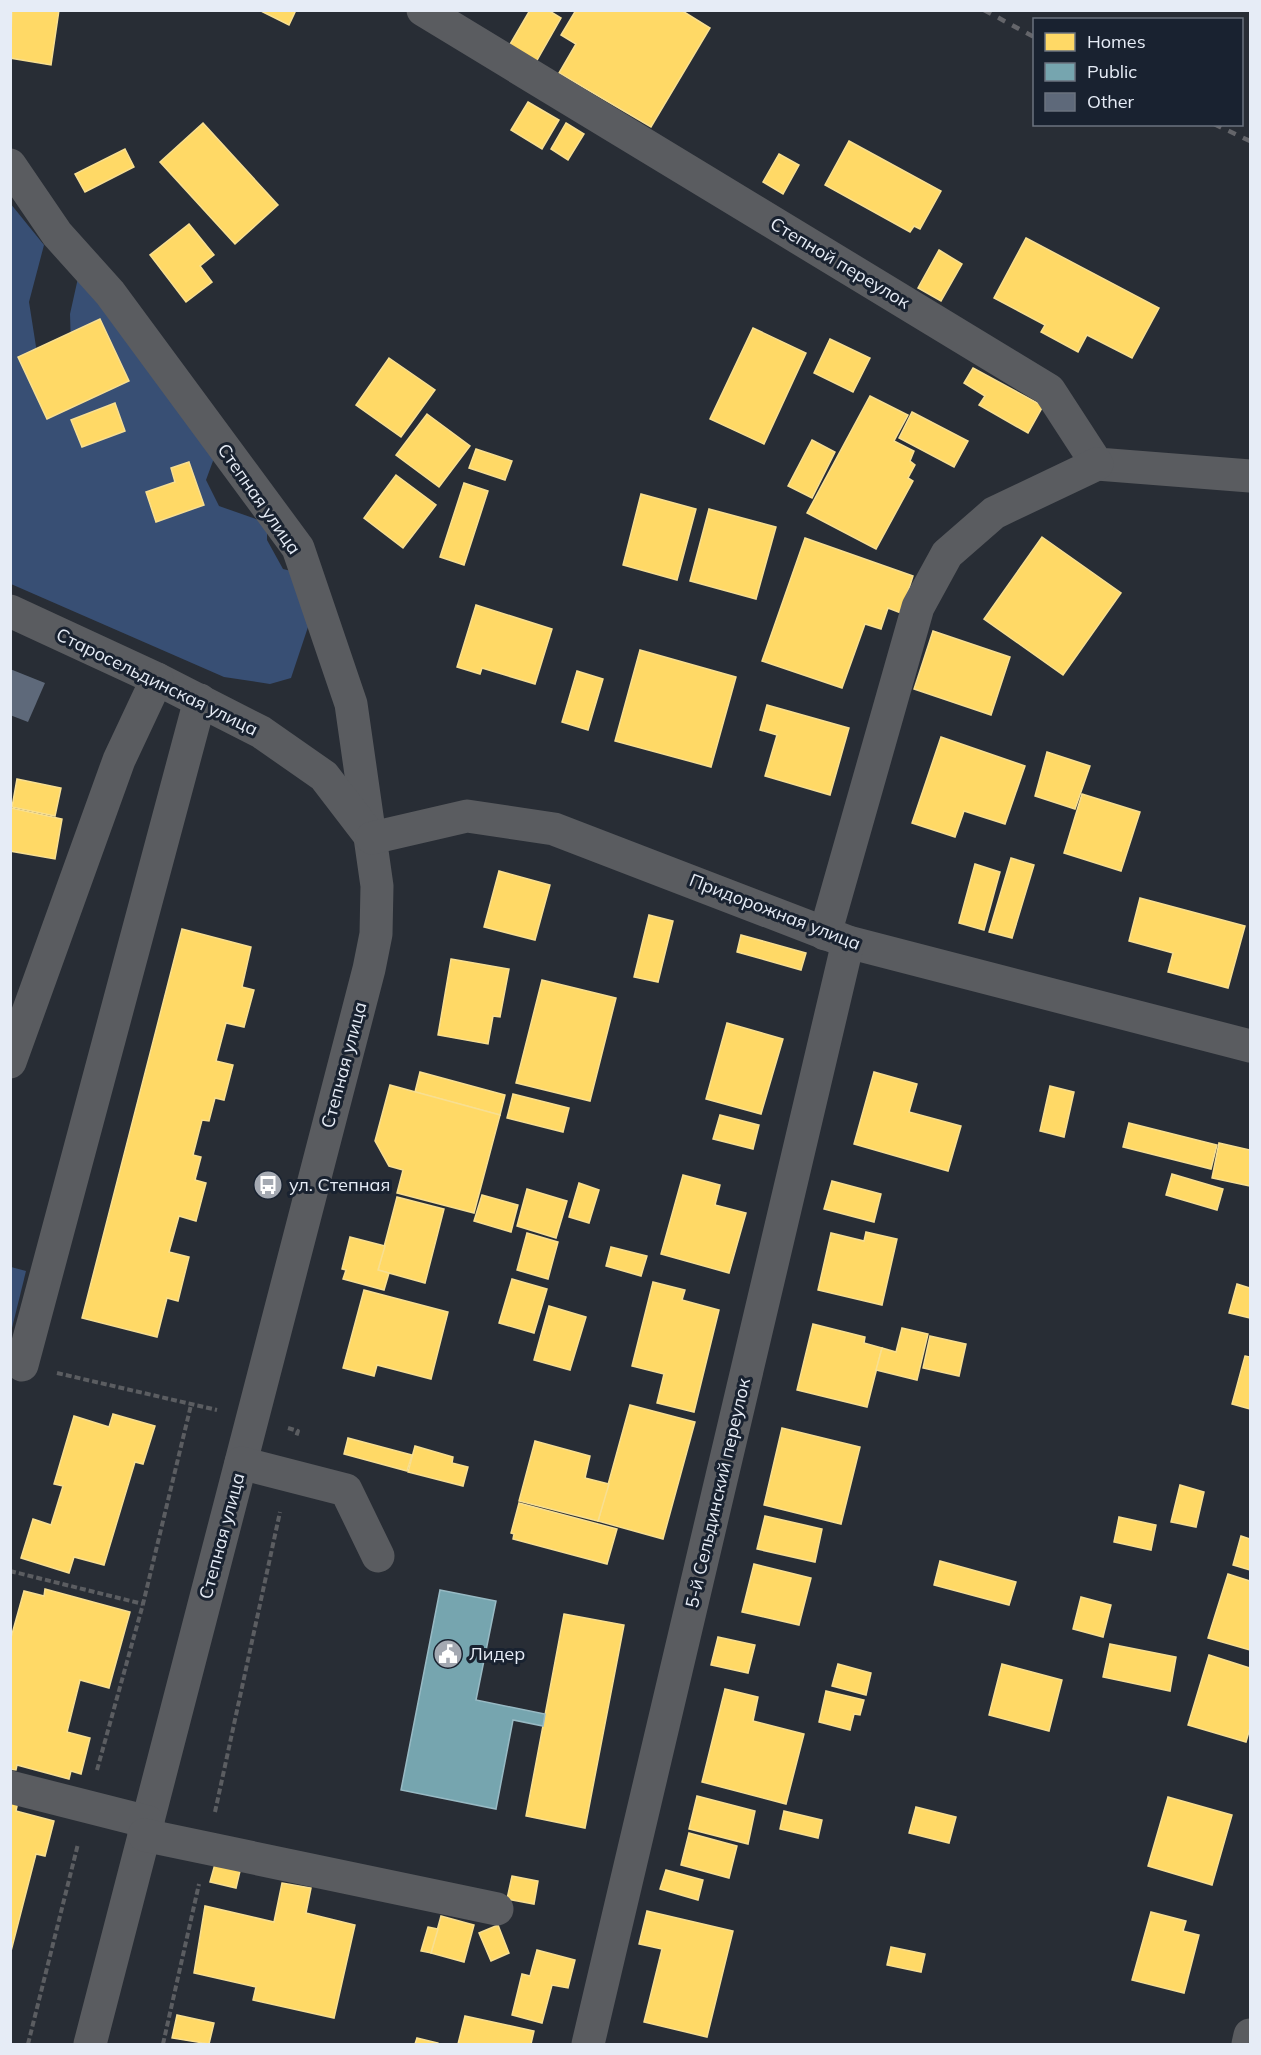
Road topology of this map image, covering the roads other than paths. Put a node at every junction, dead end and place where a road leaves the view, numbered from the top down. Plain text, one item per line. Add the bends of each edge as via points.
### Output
1 (423, 10) edge
2 (10, 165) edge
3 (1097, 464) junction
4 (1251, 476) edge
5 (10, 611) edge
6 (157, 679) junction
7 (200, 700) junction
8 (372, 838) junction
9 (837, 938) junction
10 (1251, 1046) edge
11 (10, 1062) edge
12 (22, 1365) road end
13 (241, 1463) junction
14 (378, 1556) dead end
15 (10, 1787) edge
16 (146, 1828) junction
17 (497, 1909) dead end
18 (1251, 2035) edge
19 (90, 2044) edge
20 (588, 2044) edge
21 (1248, 2044) edge

1 - 3 street, Степной переулок via 1049,390
2 - 8 street, Степная улица via 57,234 111,293 298,548 351,704
3 - 4 street
3 - 9 street, 5-й Сельдинский переулок via 994,513 947,554 918,607
5 - 6 street, Старосельдинская улица
6 - 7 street, Старосельдинская улица
6 - 11 street via 119,760
7 - 8 street, Старосельдинская улица via 261,732 324,776
7 - 12 street
8 - 9 street, Придорожная улица via 467,816 554,829
8 - 13 street, Степная улица via 376,934 369,969
9 - 10 street, Придорожная улица
9 - 20 street, 5-й Сельдинский переулок
13 - 14 street via 346,1490
13 - 16 street, Степная улица
15 - 16 street via 87,1806
16 - 17 street via 207,1849
16 - 19 street, Степная улица
18 - 21 street

